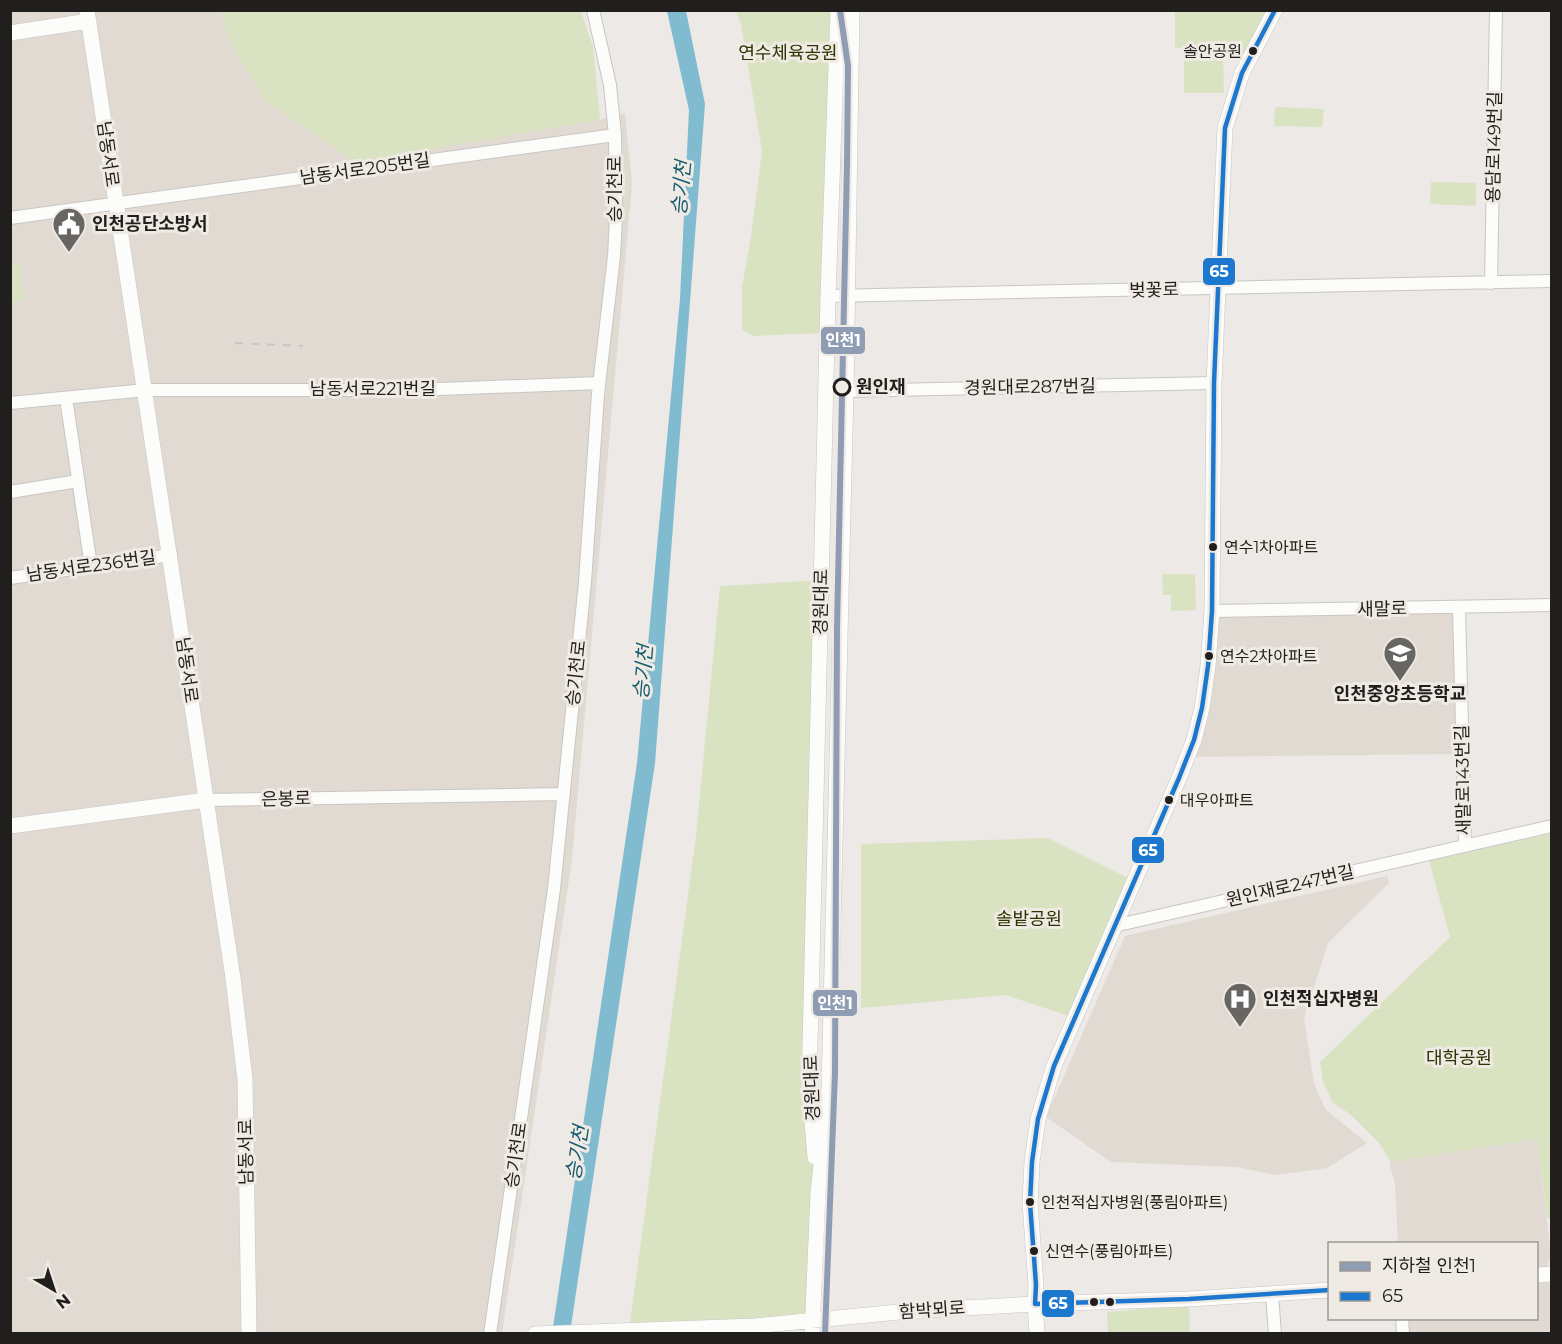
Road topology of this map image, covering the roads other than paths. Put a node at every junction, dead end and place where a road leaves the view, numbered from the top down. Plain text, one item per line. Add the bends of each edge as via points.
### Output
1 (593, 10) edge
2 (837, 10) edge
3 (852, 10) edge
4 (1275, 10) edge
5 (1496, 10) edge
6 (88, 16) edge
7 (10, 33) edge
8 (615, 135) junction
9 (115, 204) junction
10 (10, 218) edge
11 (1551, 281) edge
12 (1491, 283) junction
13 (1217, 288) junction
14 (828, 296) junction
15 (848, 296) junction
16 (599, 383) junction
17 (1214, 383) junction
18 (146, 390) junction
19 (846, 391) junction
20 (66, 398) junction
21 (10, 403) edge
22 (78, 481) junction
23 (10, 492) edge
24 (171, 555) junction
25 (91, 566) junction
26 (10, 578) edge
27 (1551, 605) edge
28 (1459, 608) junction
29 (1212, 611) junction
30 (564, 794) junction
31 (206, 800) junction
32 (10, 826) edge
33 (1551, 826) edge
34 (1465, 845) junction
35 (1114, 926) junction
36 (818, 1193) junction
37 (1328, 1290) edge
38 (1272, 1293) junction
39 (1035, 1304) junction
40 (812, 1327) edge
41 (249, 1334) edge
42 (490, 1334) edge
43 (535, 1334) edge
44 (1037, 1334) edge
45 (1275, 1334) edge

1 - 8 street, 승기천로 via 610,84
2 - 14 main road, 경원대로
3 - 15 main road, 경원대로
4 - 13 main road via 1242,73 1225,128
5 - 12 street, 용담로149번길
6 - 7 main road
6 - 9 main road, 남동서로
8 - 9 street, 남동서로205번길
8 - 16 street, 승기천로 via 614,256
9 - 10 street, 남동서로205번길
9 - 18 main road, 남동서로
11 - 12 street, 벚꽃로
12 - 13 street, 벚꽃로
13 - 15 street, 벚꽃로
13 - 17 main road
14 - 15 street, 벚꽃로
14 - 36 main road, 경원대로 via 809,1087
15 - 19 main road, 경원대로
16 - 18 street, 남동서로221번길 via 414,390
16 - 30 street, 승기천로
17 - 19 street, 경원대로287번길
17 - 29 main road
18 - 20 street, 남동서로221번길
18 - 24 main road, 남동서로
19 - 36 main road, 경원대로 via 829,1089
20 - 21 street, 남동서로221번길
20 - 22 street
22 - 23 street
22 - 25 street
24 - 25 street, 남동서로236번길
24 - 31 main road, 남동서로
25 - 26 street, 남동서로236번길
27 - 28 street, 새말로
28 - 29 street, 새말로
28 - 34 street, 새말로143번길
29 - 35 main road via 1208,666 1194,740
30 - 31 street, 은봉로
30 - 42 street, 승기천로 via 544,964
31 - 32 main road, 은봉로
31 - 41 main road, 남동서로 via 245,1080
33 - 34 street, 원인재로247번길
34 - 35 street, 원인재로247번길
35 - 39 main road via 1054,1066 1038,1119 1030,1203
36 - 40 main road, 경원대로
37 - 38 main road, 함박뫼로
38 - 39 main road, 함박뫼로
38 - 45 street
39 - 40 main road, 함박뫼로 via 909,1311
39 - 44 main road
40 - 43 main road, 함박뫼로 via 795,1323

